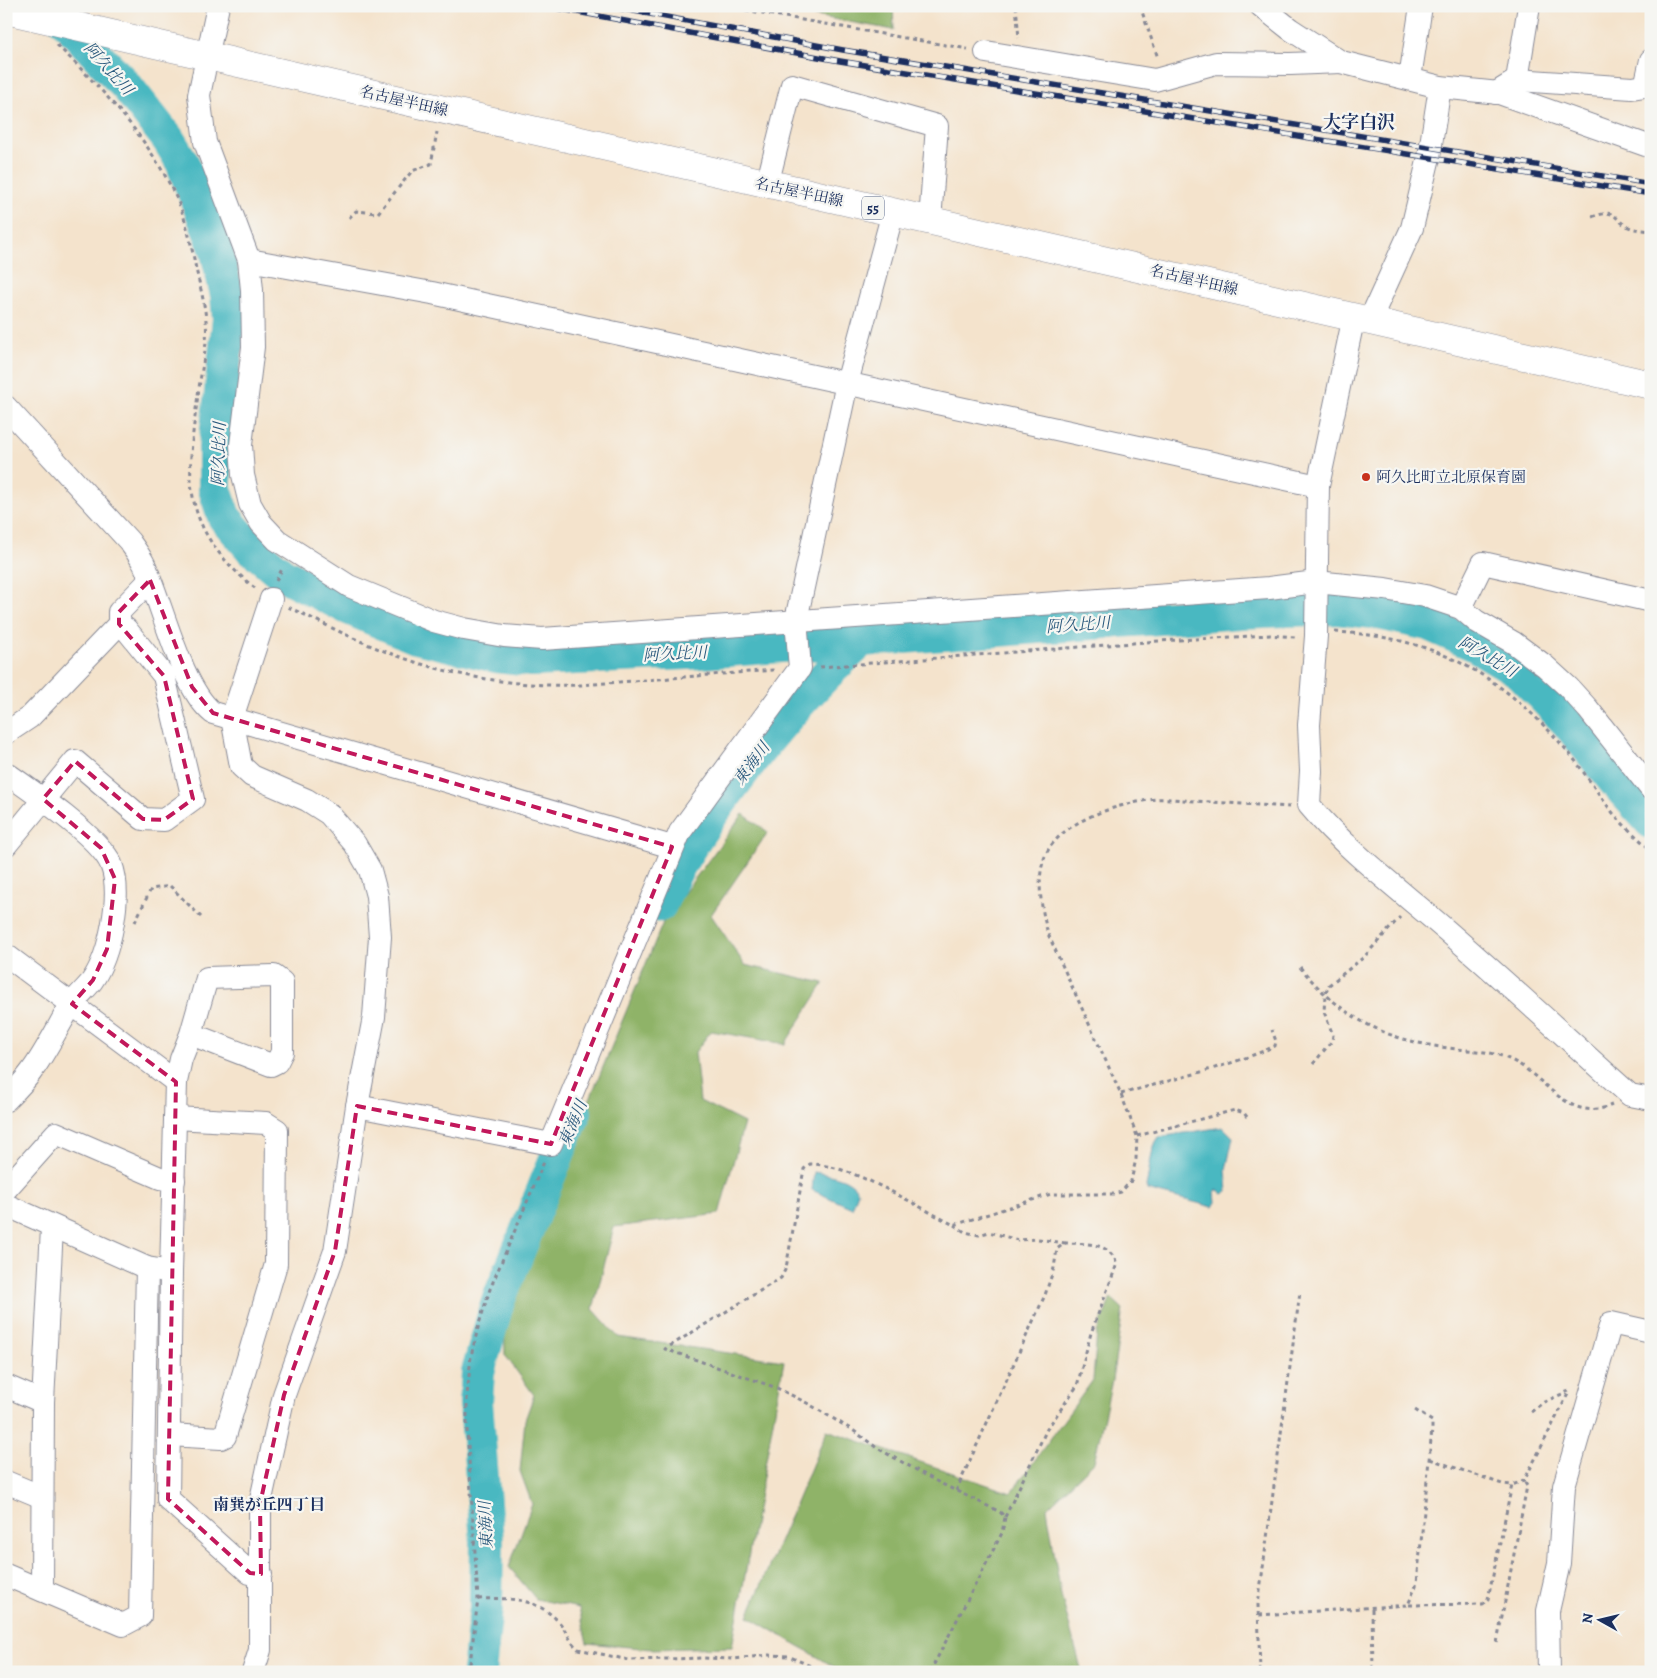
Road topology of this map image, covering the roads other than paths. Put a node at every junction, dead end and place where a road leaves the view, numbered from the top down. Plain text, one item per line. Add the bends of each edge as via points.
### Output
1 (218, 6) edge
2 (1261, 6) edge
3 (1421, 6) edge
4 (1529, 6) edge
5 (6, 10) edge
6 (986, 52) road end
7 (208, 55) junction
8 (1651, 60) edge
9 (1340, 62) junction
10 (1410, 78) junction
11 (1517, 80) junction
12 (1649, 86) edge
13 (1440, 87) junction
14 (1496, 93) junction
15 (1651, 147) edge
16 (767, 185) junction
17 (892, 212) junction
18 (930, 221) junction
19 (249, 260) junction
20 (1362, 319) junction
21 (847, 383) junction
22 (1651, 385) edge
23 (6, 407) edge
24 (1318, 486) junction
25 (150, 580) junction
26 (1316, 582) junction
27 (269, 598) road end
28 (1651, 601) edge
29 (1461, 608) junction
30 (796, 620) junction
31 (118, 624) junction
32 (232, 718) junction
33 (6, 733) edge
34 (6, 773) edge
35 (1651, 789) edge
36 (43, 799) junction
37 (6, 845) edge
38 (672, 847) junction
39 (6, 955) edge
40 (72, 1004) junction
41 (191, 1034) junction
42 (176, 1082) junction
43 (1640, 1097) edge
44 (6, 1100) edge
45 (357, 1106) junction
46 (175, 1118) junction
47 (174, 1180) junction
48 (6, 1189) edge
49 (6, 1205) edge
50 (52, 1228) junction
51 (147, 1268) junction
52 (172, 1272) junction
53 (1651, 1332) edge
54 (6, 1386) edge
55 (43, 1402) junction
56 (169, 1435) junction
57 (6, 1482) edge
58 (42, 1497) junction
59 (261, 1574) junction
60 (6, 1575) edge
61 (42, 1590) junction
62 (254, 1672) edge
63 (1549, 1672) edge

1 - 7 street
2 - 9 street
3 - 10 street
4 - 11 street
5 - 7 main road, 名古屋半田線 / 55
6 - 9 street via 1155,80 1216,63
7 - 16 main road, 名古屋半田線 / 55
7 - 19 street via 199,95 205,142
8 - 12 street
9 - 10 street
10 - 13 street
11 - 12 street via 1632,88
11 - 14 street
13 - 14 street
13 - 20 street via 1429,157 1412,228
14 - 15 street
16 - 17 main road, 名古屋半田線 / 55
16 - 18 street via 792,85 937,126
17 - 18 main road, 名古屋半田線 / 55
17 - 21 street
18 - 20 main road, 名古屋半田線 / 55
19 - 21 street via 441,296
19 - 30 street via 253,347 242,445 242,475 250,504 261,522 292,551 349,586 408,612 464,629 504,636 542,639 583,637
20 - 22 main road, 名古屋半田線 / 55
20 - 24 street
21 - 24 street
21 - 30 street
23 - 25 street via 129,541
24 - 26 street
25 - 31 street via 119,612
25 - 32 street via 192,687 209,710
26 - 29 street via 1385,588
26 - 30 street via 1269,588
26 - 43 street via 1309,805 1322,821
27 - 32 street
28 - 29 street via 1483,563
29 - 35 street via 1529,654 1562,682 1588,709
30 - 38 street via 800,668
31 - 33 street via 30,716
31 - 36 street via 126,629 164,676 193,799 164,820 143,819 75,761
32 - 38 street
32 - 45 street via 241,766 252,776 307,800 329,814 355,844 370,870 377,896 380,936 374,1017
34 - 36 street
36 - 37 street
36 - 40 street via 101,848 111,863 115,878 116,896 107,949 93,980
38 - 45 street via 551,1144
39 - 40 street
40 - 42 street
40 - 44 street via 32,1071
41 - 41 street via 270,1065 277,1062 282,1052 282,982 274,976 207,978
41 - 42 street
42 - 46 street
45 - 59 street via 335,1251 284,1395 260,1504
46 - 47 street
46 - 56 street via 275,1126 276,1264 225,1436
47 - 48 street via 160,1178 56,1133
47 - 52 street
49 - 50 street
50 - 51 street
50 - 55 street
51 - 52 street
51 - 61 street via 140,1616 122,1625
52 - 56 street
53 - 63 street via 1610,1323 1564,1486 1560,1563 1548,1611
54 - 55 street
55 - 58 street
56 - 59 street via 168,1499 250,1573
57 - 58 street
58 - 61 street
59 - 62 street via 260,1650
60 - 61 street

